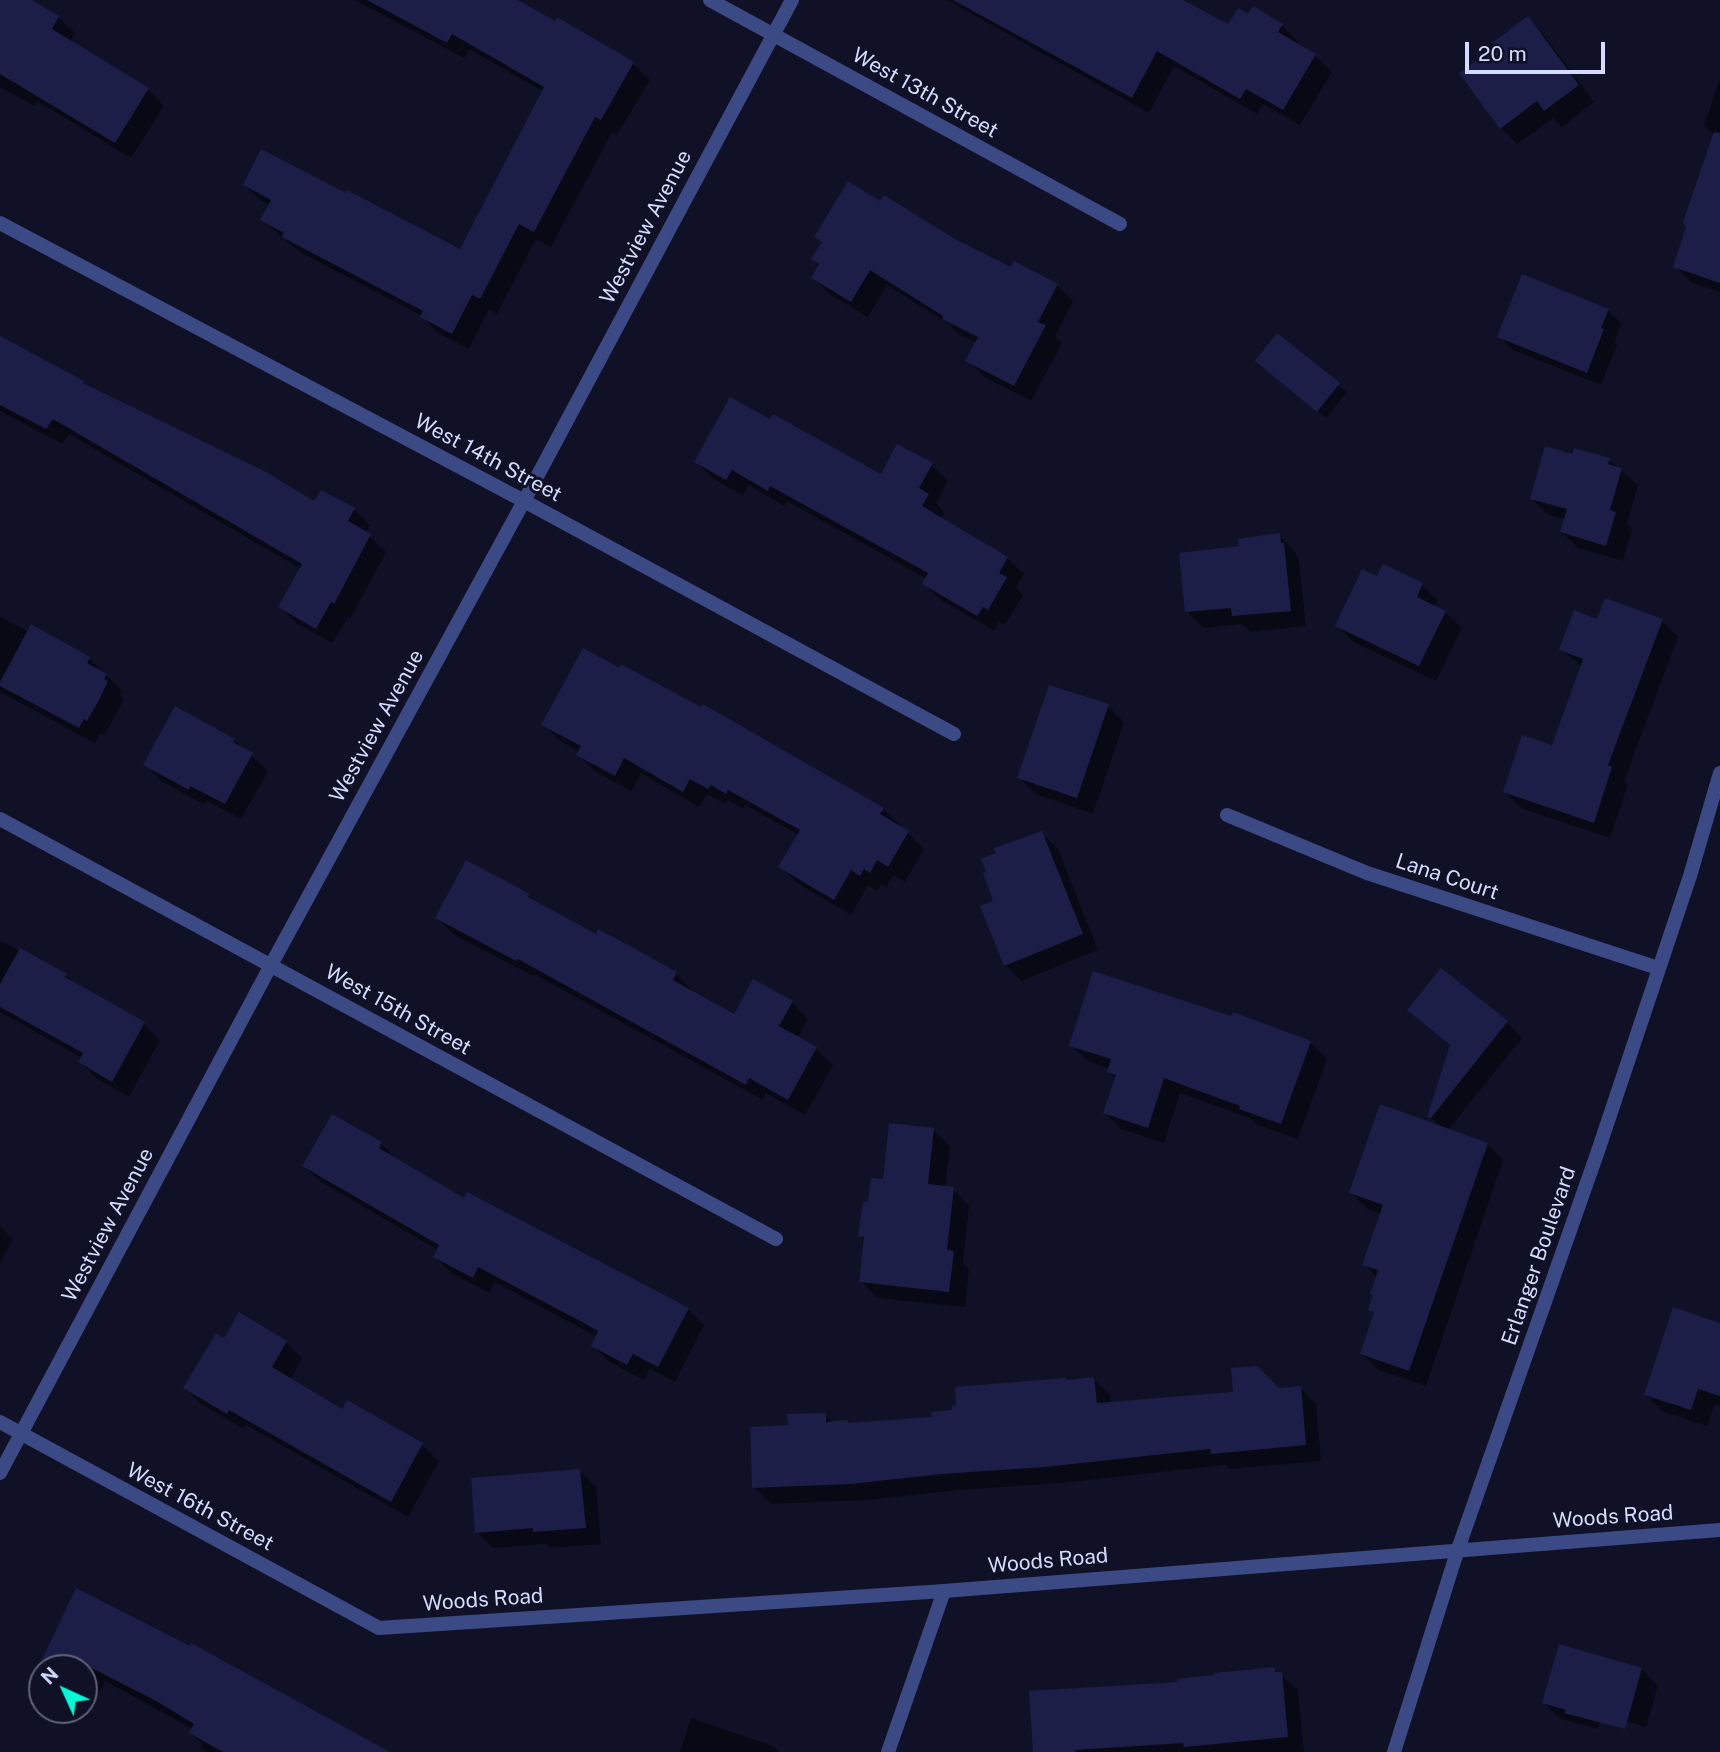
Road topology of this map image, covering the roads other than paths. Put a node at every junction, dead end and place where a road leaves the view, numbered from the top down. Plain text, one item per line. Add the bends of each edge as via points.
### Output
1 (710, 0) edge
2 (792, 0) edge
3 (774, 34) junction
4 (0, 223) edge
5 (1120, 224) dead end
6 (524, 501) junction
7 (954, 734) dead end
8 (1720, 773) edge
9 (1227, 816) dead end
10 (0, 820) edge
11 (271, 965) junction
12 (1658, 968) junction
13 (776, 1239) dead end
14 (0, 1422) edge
15 (20, 1433) junction
16 (0, 1473) edge
17 (1720, 1530) edge
18 (1458, 1549) junction
19 (944, 1591) junction
20 (379, 1628) joint
21 (888, 1752) edge
22 (1394, 1752) edge

1 - 3 street, West 13th Street
2 - 3 street, Westview Avenue
3 - 5 street, West 13th Street
3 - 6 street, Westview Avenue
4 - 6 street, West 14th Street
6 - 7 street, West 14th Street
6 - 11 street, Westview Avenue
8 - 12 street, Erlanger Boulevard
9 - 12 street, Lana Court via 1367,873
10 - 11 street, West 15th Street
11 - 13 street, West 15th Street
11 - 15 street, Westview Avenue
12 - 18 street, Erlanger Boulevard
14 - 15 street, West 16th Street
15 - 16 street, Westview Avenue
15 - 20 street, West 16th Street
17 - 18 street, Woods Road
18 - 19 street, Woods Road
18 - 22 street, Erlanger Boulevard
19 - 20 street, Woods Road
19 - 21 street

